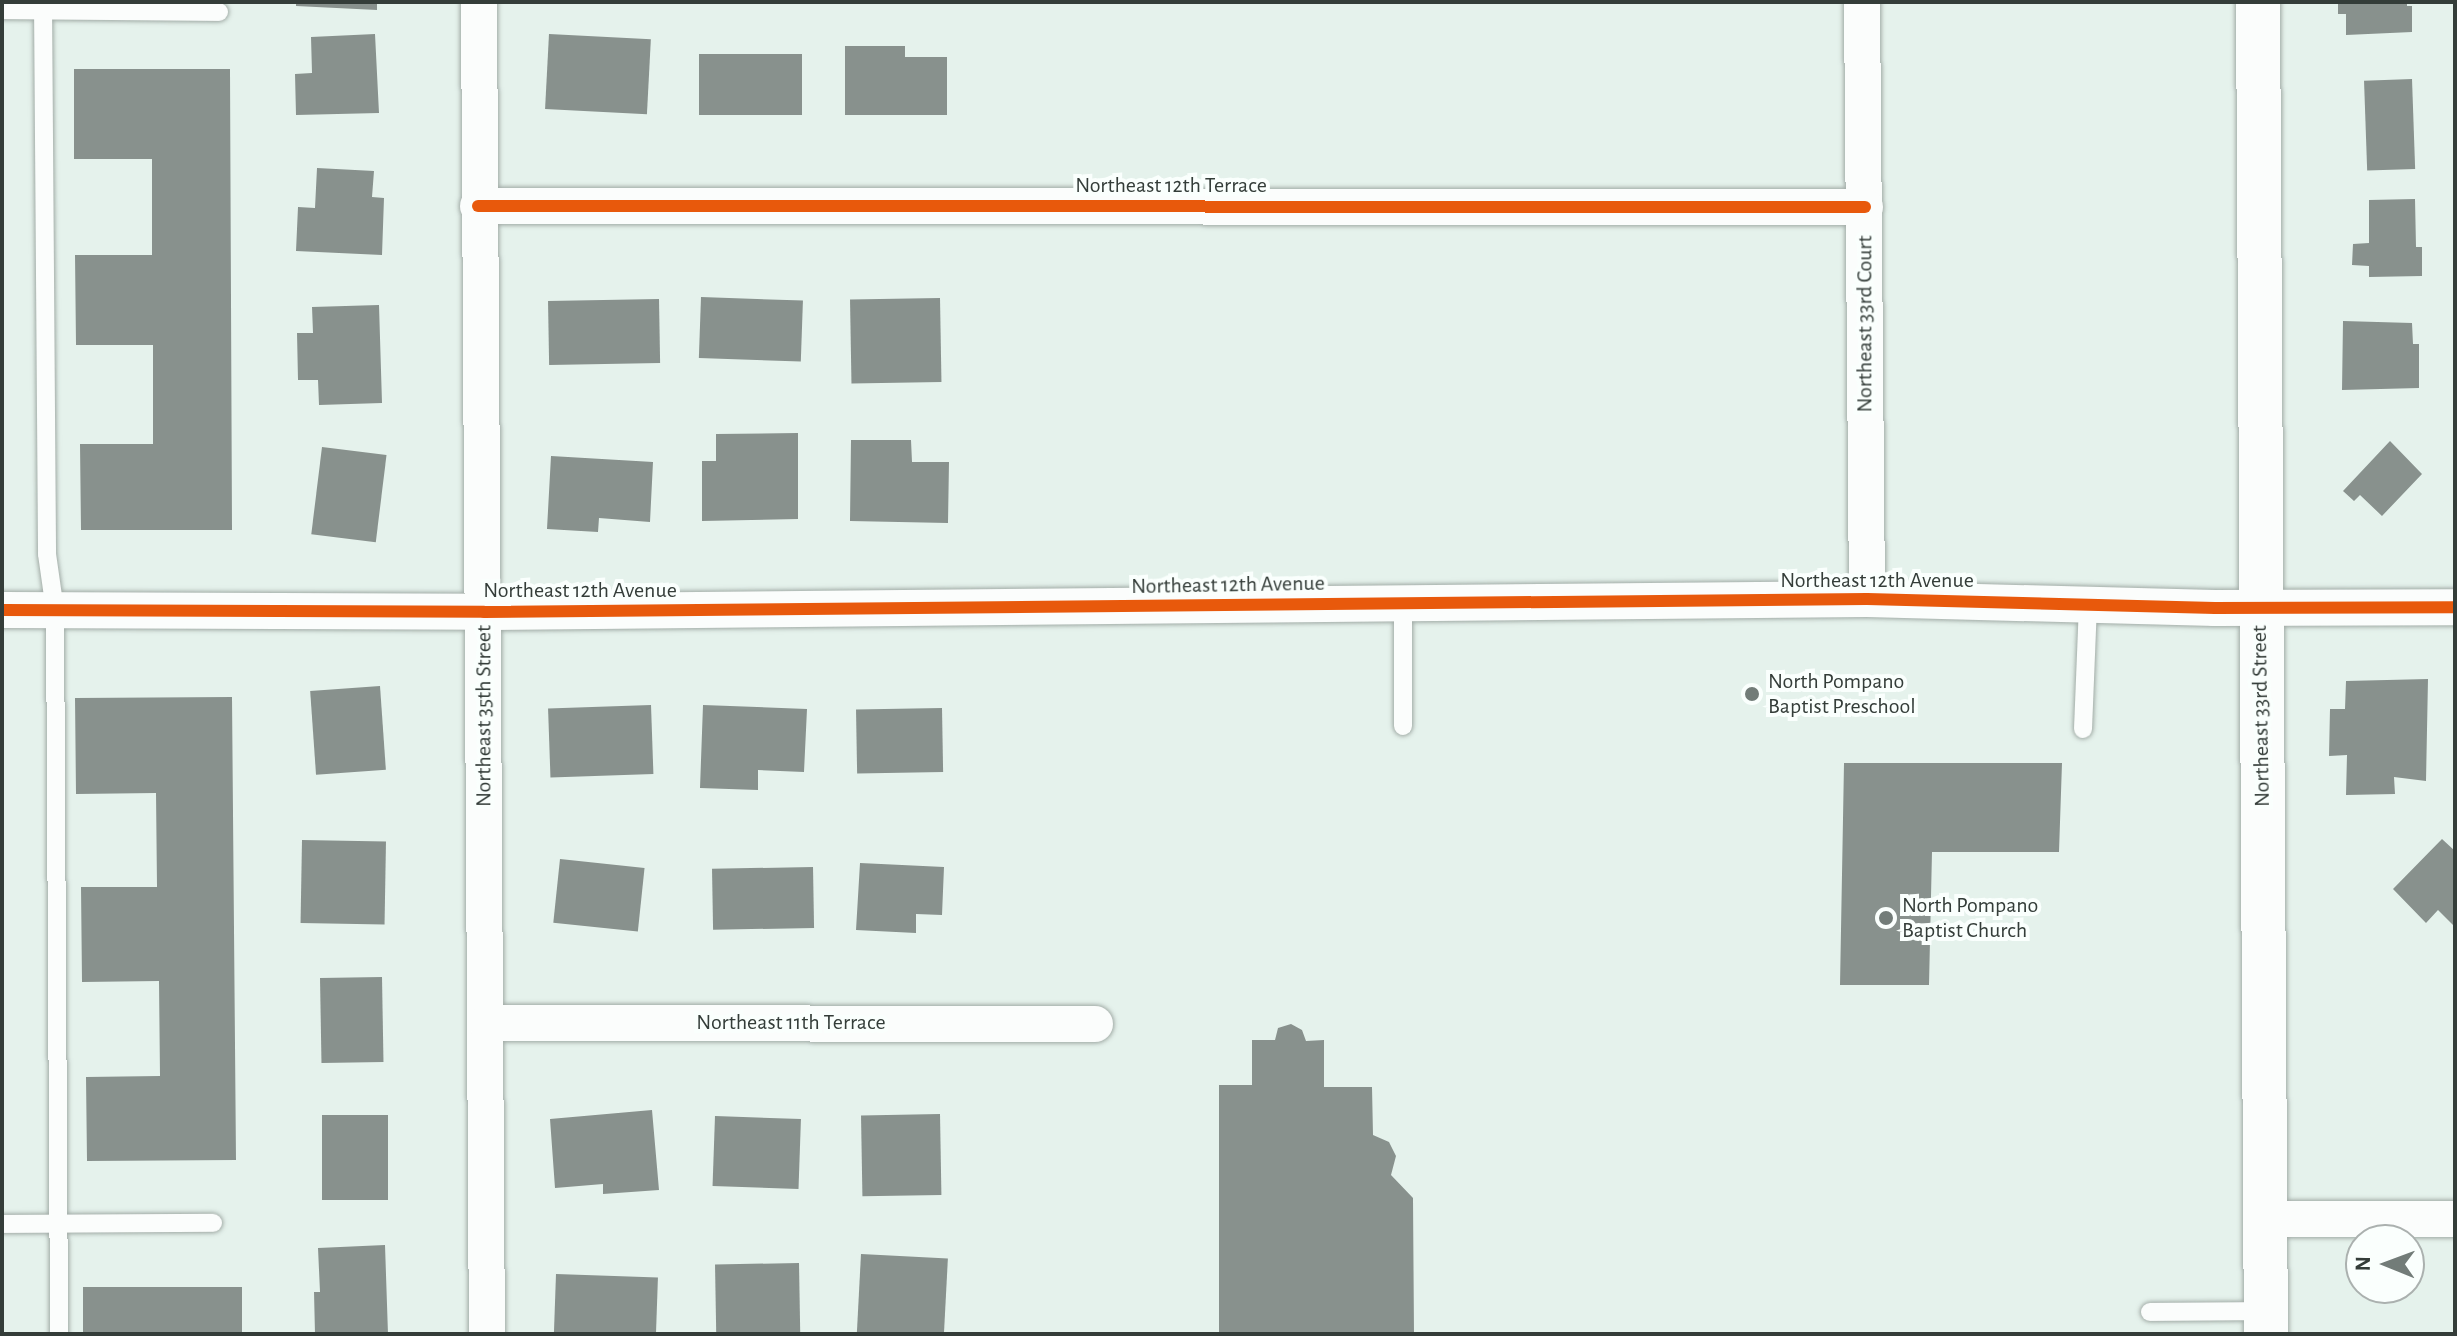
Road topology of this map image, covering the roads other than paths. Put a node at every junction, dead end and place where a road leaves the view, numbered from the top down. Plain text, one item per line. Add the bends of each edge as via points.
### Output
1 (479, 2) edge
2 (1862, 2) edge
3 (2258, 2) edge
4 (43, 6) edge
5 (2, 10) edge
6 (219, 12) dead end
7 (478, 206) junction
8 (1865, 207) junction
9 (1867, 599) junction
10 (1403, 603) junction
11 (2088, 603) junction
12 (2455, 607) edge
13 (2260, 608) junction
14 (2, 610) edge
15 (55, 610) junction
16 (484, 612) junction
17 (1403, 726) dead end
18 (2083, 729) dead end
19 (487, 1023) junction
20 (1095, 1024) dead end
21 (2266, 1219) junction
22 (2455, 1219) edge
23 (213, 1223) dead end
24 (2, 1224) edge
25 (58, 1224) junction
26 (2150, 1312) dead end
27 (2266, 1323) edge
28 (59, 1334) edge
29 (487, 1334) edge

1 - 7 street, Northeast 35th Street
2 - 8 street, Northeast 33rd Court
3 - 13 street, Northeast 33rd Street
4 - 5 lane
4 - 6 lane
4 - 15 lane via 47,554
7 - 8 street, Northeast 12th Terrace
7 - 16 street, Northeast 35th Street
8 - 9 street, Northeast 33rd Court
9 - 10 street, Northeast 12th Avenue
9 - 11 street, Northeast 12th Avenue
10 - 16 street, Northeast 12th Avenue
10 - 17 lane
11 - 13 street, Northeast 12th Avenue
11 - 18 lane
12 - 13 street, Northeast 12th Avenue
13 - 21 street, Northeast 33rd Street
14 - 15 street, Northeast 12th Avenue
15 - 16 street, Northeast 12th Avenue
15 - 25 lane
16 - 19 street, Northeast 35th Street
19 - 20 street, Northeast 11th Terrace
19 - 29 street, Northeast 35th Street
21 - 22 street
21 - 27 street, Northeast 33rd Street
23 - 25 lane
24 - 25 lane
25 - 28 lane
26 - 27 lane

